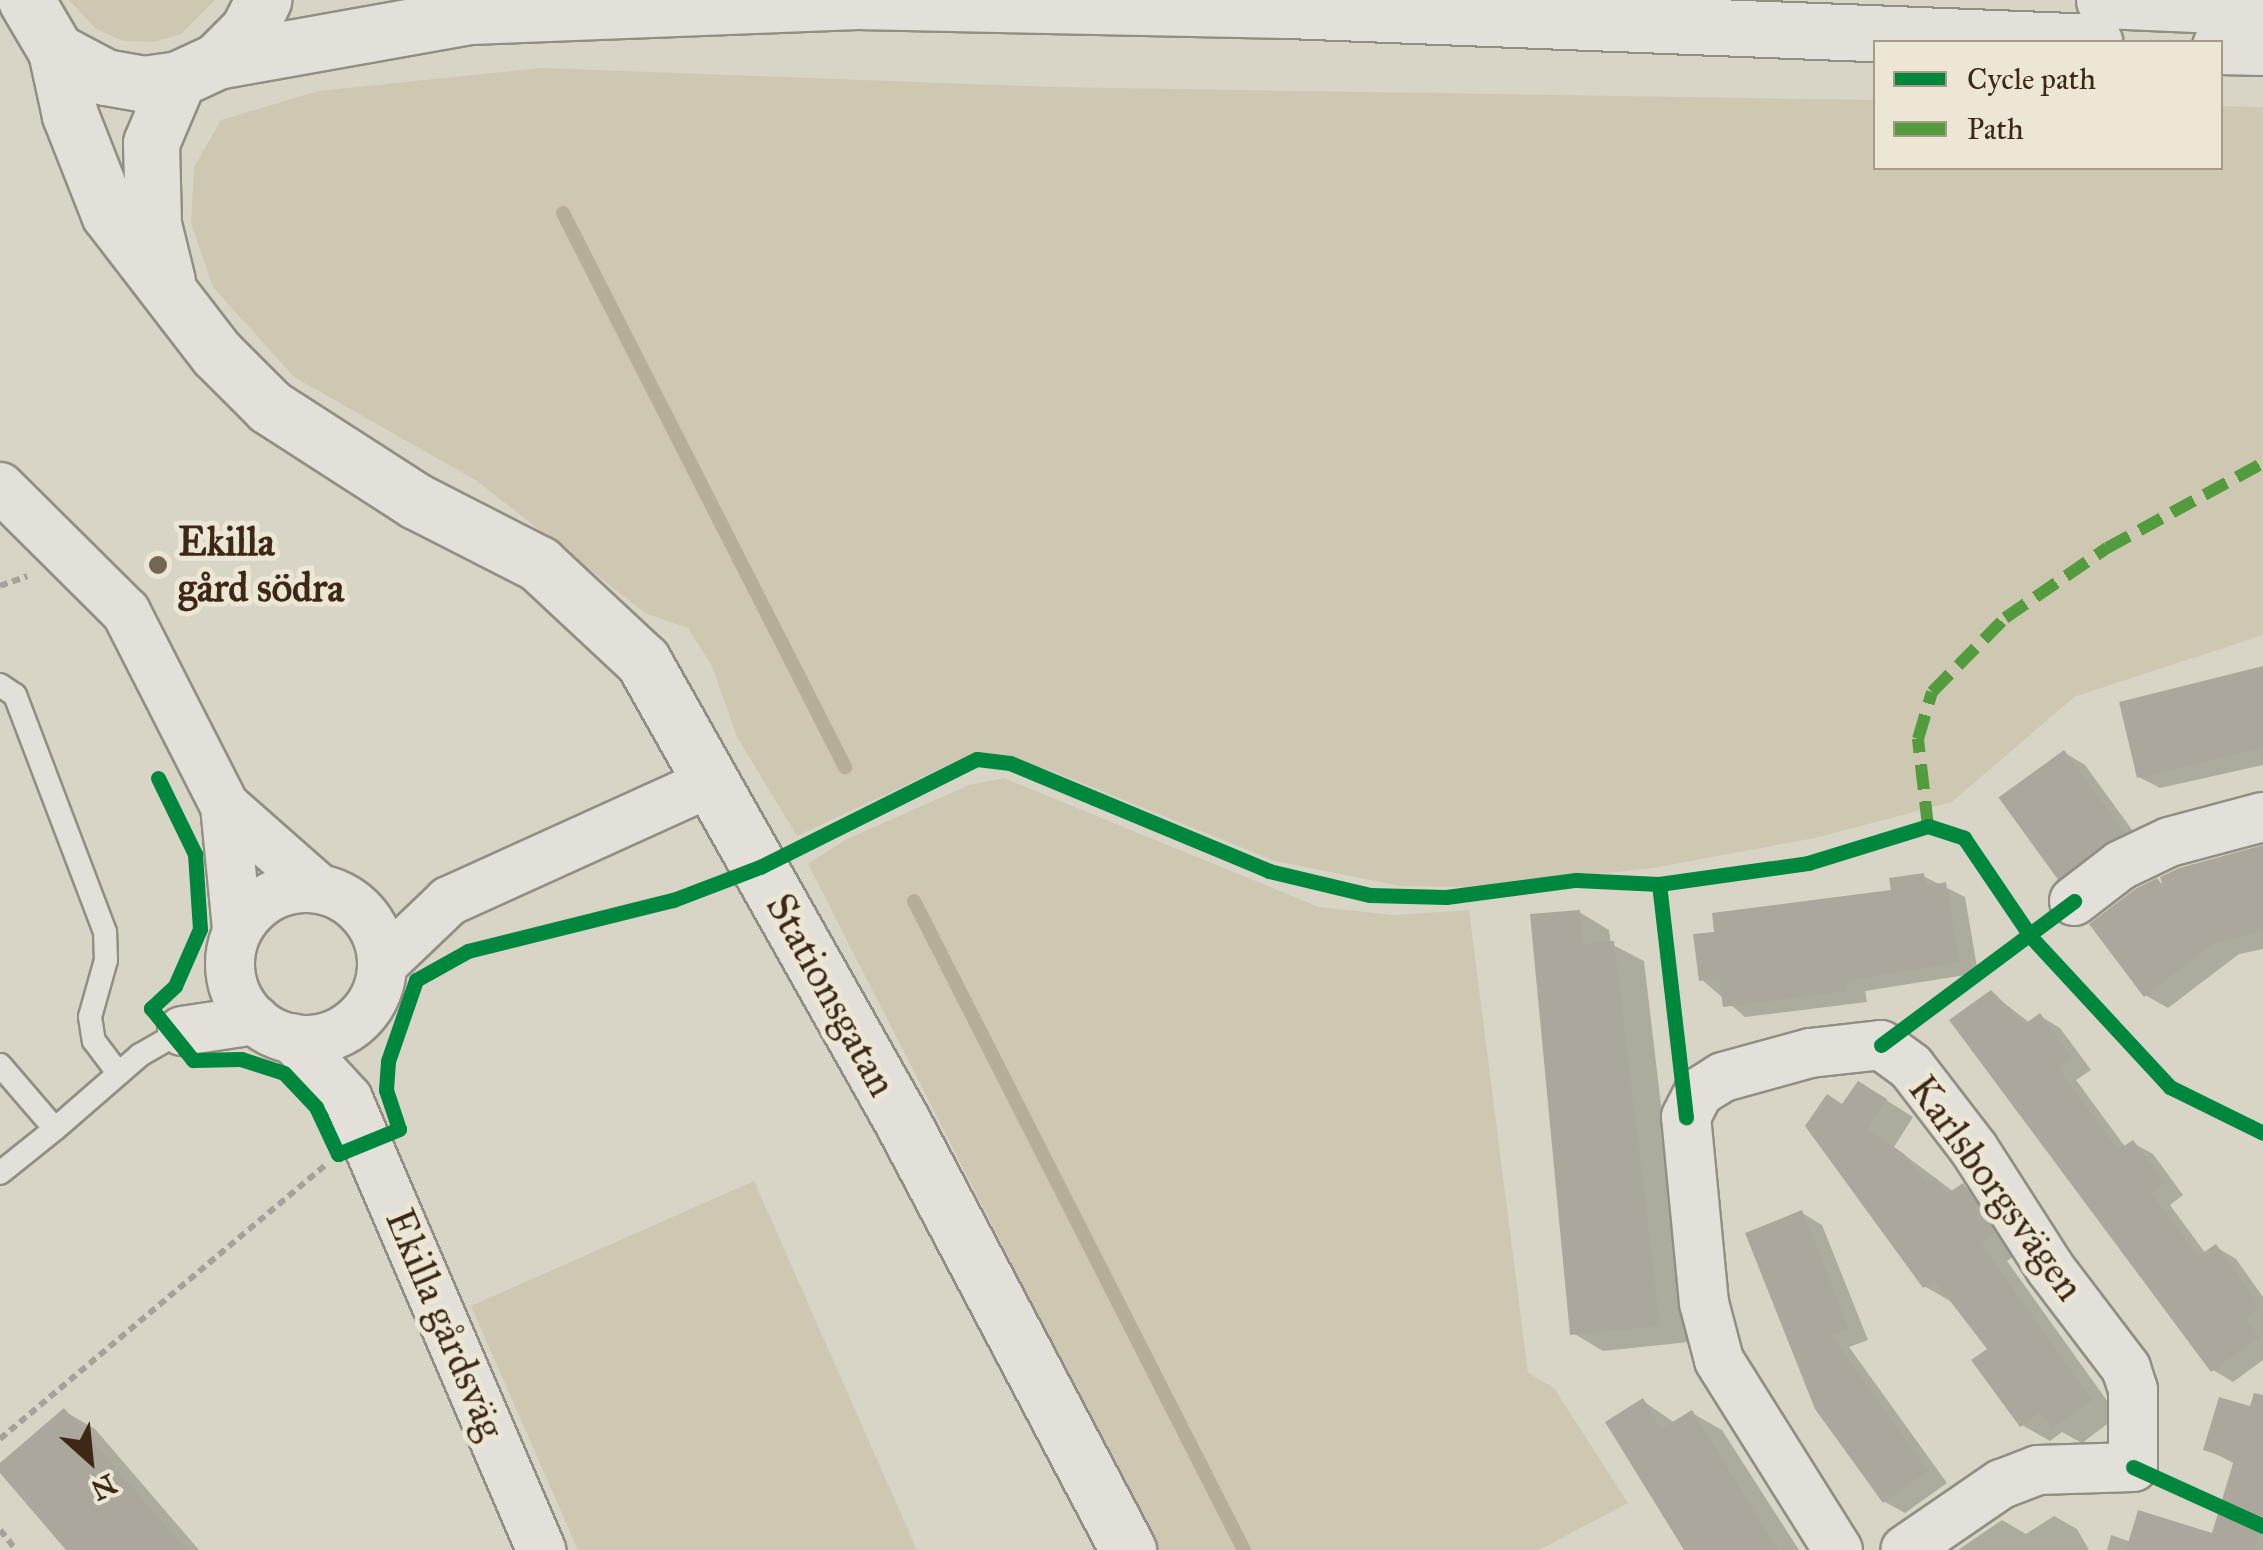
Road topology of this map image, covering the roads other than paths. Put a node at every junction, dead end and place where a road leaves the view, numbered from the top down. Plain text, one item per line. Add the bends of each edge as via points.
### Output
1 (26, 0) edge
2 (264, 0) edge
3 (2104, 0) edge
4 (2263, 6) edge
5 (2044, 40) edge
6 (2223, 46) edge
7 (2263, 47) edge
8 (56, 51) junction
9 (198, 70) junction
10 (170, 294) junction
11 (0, 486) edge
12 (0, 685) edge
13 (709, 783) junction
14 (224, 806) junction
15 (2263, 817) edge
16 (333, 894) junction
17 (449, 901) junction
18 (2074, 901) dead end
19 (238, 930) junction
20 (382, 966) junction
21 (230, 977) junction
22 (353, 1025) junction
23 (273, 1030) junction
24 (182, 1031) junction
25 (0, 1065) edge
26 (118, 1073) junction
27 (340, 1119) junction
28 (55, 1130) junction
29 (0, 1173) edge
30 (541, 1550) edge
31 (1128, 1550) edge
32 (1838, 1550) edge
33 (1905, 1550) edge

1 - 8 main road
2 - 9 main road via 248,30
3 - 4 main road
5 - 9 main road via 1288,10 857,1 470,16
6 - 7 main road
8 - 9 main road via 105,77 142,84
8 - 10 main road, Stationsgatan via 70,115 109,214
9 - 10 main road, Stationsgatan via 151,143 154,224
10 - 13 main road, Stationsgatan via 216,354 270,407 416,501 539,564 642,661
11 - 14 street via 126,612
12 - 26 lane via 15,695 106,932 106,960 90,1017 94,1042
13 - 17 street
13 - 31 main road, Stationsgatan via 902,1122
14 - 16 street
14 - 19 street
15 - 18 street via 2169,842 2121,865
16 - 17 street
16 - 19 street via 271,896
16 - 20 street via 375,929
17 - 20 street
19 - 21 street
20 - 22 street via 371,1005
21 - 23 street
21 - 24 street
22 - 23 street via 318,1039
22 - 27 street
23 - 24 street
23 - 27 street
24 - 26 lane
25 - 28 lane
26 - 28 lane
27 - 30 street, Ekilla gårdsväg
28 - 29 lane
32 - 33 street, Karlsborgsvägen via 1719,1360 1704,1303 1686,1117 1699,1092 1723,1077 1810,1053 1881,1044 1911,1066 1974,1149 2050,1268 2126,1368 2133,1390 2133,1468 2038,1470 2001,1484

